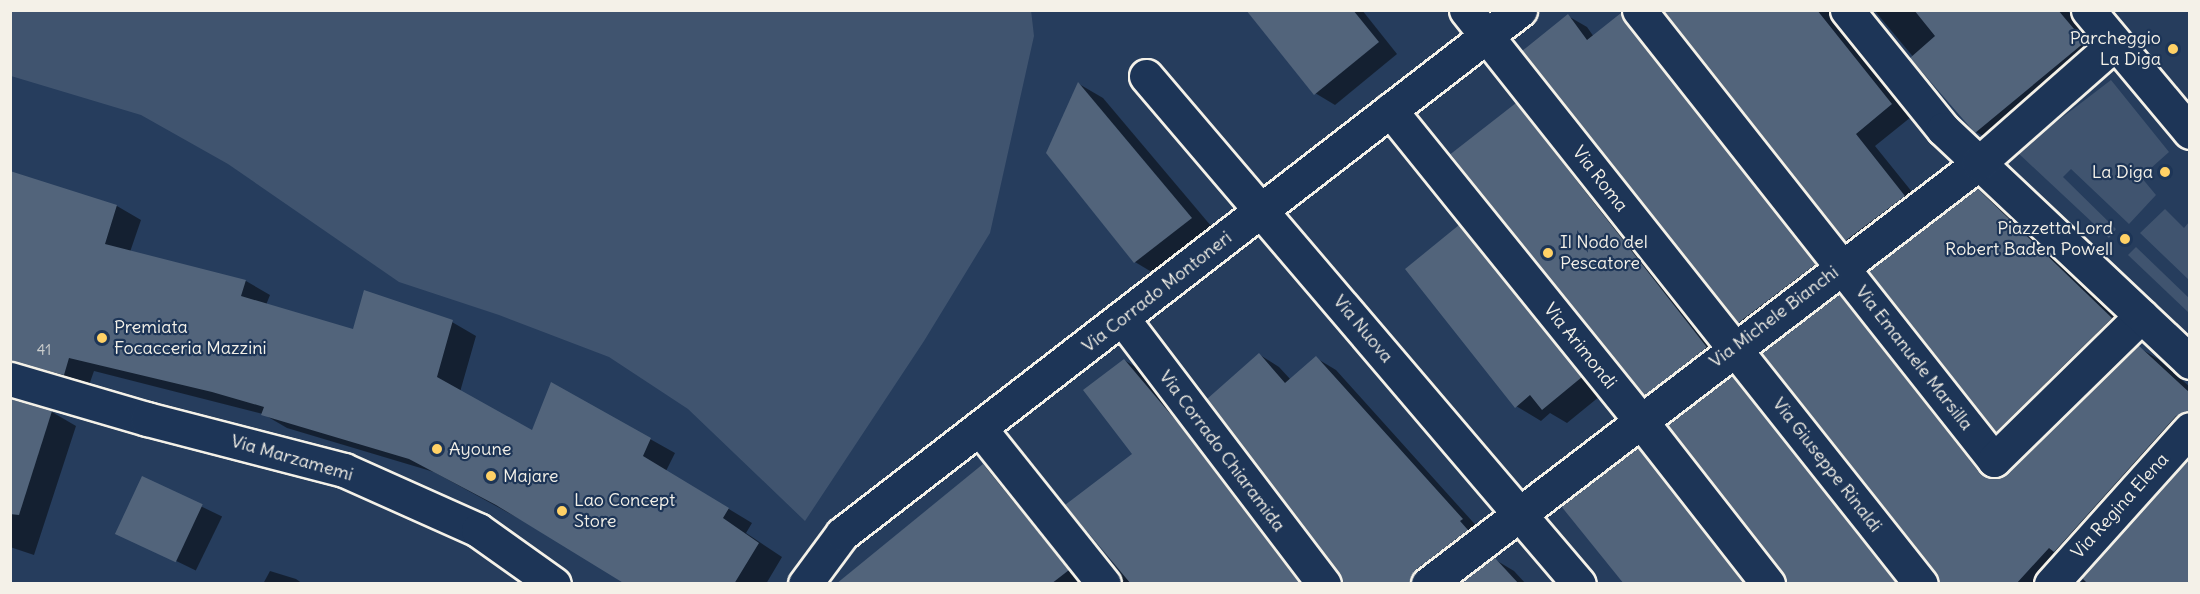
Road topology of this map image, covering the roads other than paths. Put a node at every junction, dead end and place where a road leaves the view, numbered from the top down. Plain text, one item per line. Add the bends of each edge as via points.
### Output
1 (1466, 10) edge
2 (1520, 10) edge
3 (1639, 10) edge
4 (1847, 10) edge
5 (2088, 10) edge
6 (1487, 36) junction
7 (2114, 44) junction
8 (1146, 76) dead end
9 (1390, 110) junction
10 (2190, 132) edge
11 (1979, 163) junction
12 (1263, 210) junction
13 (1842, 265) junction
14 (2141, 316) junction
15 (1122, 318) junction
16 (1734, 347) junction
17 (2190, 362) edge
18 (10, 379) edge
19 (1640, 420) junction
20 (2190, 429) edge
21 (981, 430) junction
22 (1517, 512) junction
23 (2059, 581) edge
24 (554, 584) edge
25 (805, 584) edge
26 (1104, 584) edge
27 (1324, 584) edge
28 (1428, 584) edge
29 (1579, 584) edge
30 (1768, 584) edge
31 (1921, 584) edge

1 - 6 street, Via Roma
2 - 6 street, Via Corrado Montoneri
3 - 13 street, Via Emanuele Marsilla
4 - 11 street via 1942,129
5 - 7 street
6 - 9 street, Via Corrado Montoneri
6 - 16 street, Via Roma
7 - 10 street
7 - 11 street, Via Michele Bianchi
8 - 12 street, Via Nuova
9 - 12 street, Via Corrado Montoneri
9 - 19 street, Via Arimondi
11 - 13 street, Via Michele Bianchi
11 - 14 street
12 - 15 street, Via Corrado Montoneri
12 - 22 street, Via Nuova
13 - 14 street, Via Emanuele Marsilla via 1994,460
13 - 16 street, Via Michele Bianchi
14 - 17 street
15 - 21 street, Via Corrado Montoneri
15 - 27 street, Via Corrado Chiaramida
16 - 19 street, Via Michele Bianchi
16 - 31 street, Via Giuseppe Rinaldi
18 - 24 street, Via Marzamemi via 344,470 478,530
19 - 22 street, Via Michele Bianchi
19 - 30 street, Via Arimondi
20 - 23 street, Via Regina Elena
21 - 25 street, Via Corrado Montoneri via 842,534
21 - 26 street
22 - 28 street, Via Michele Bianchi
22 - 29 street, Via Nuova

